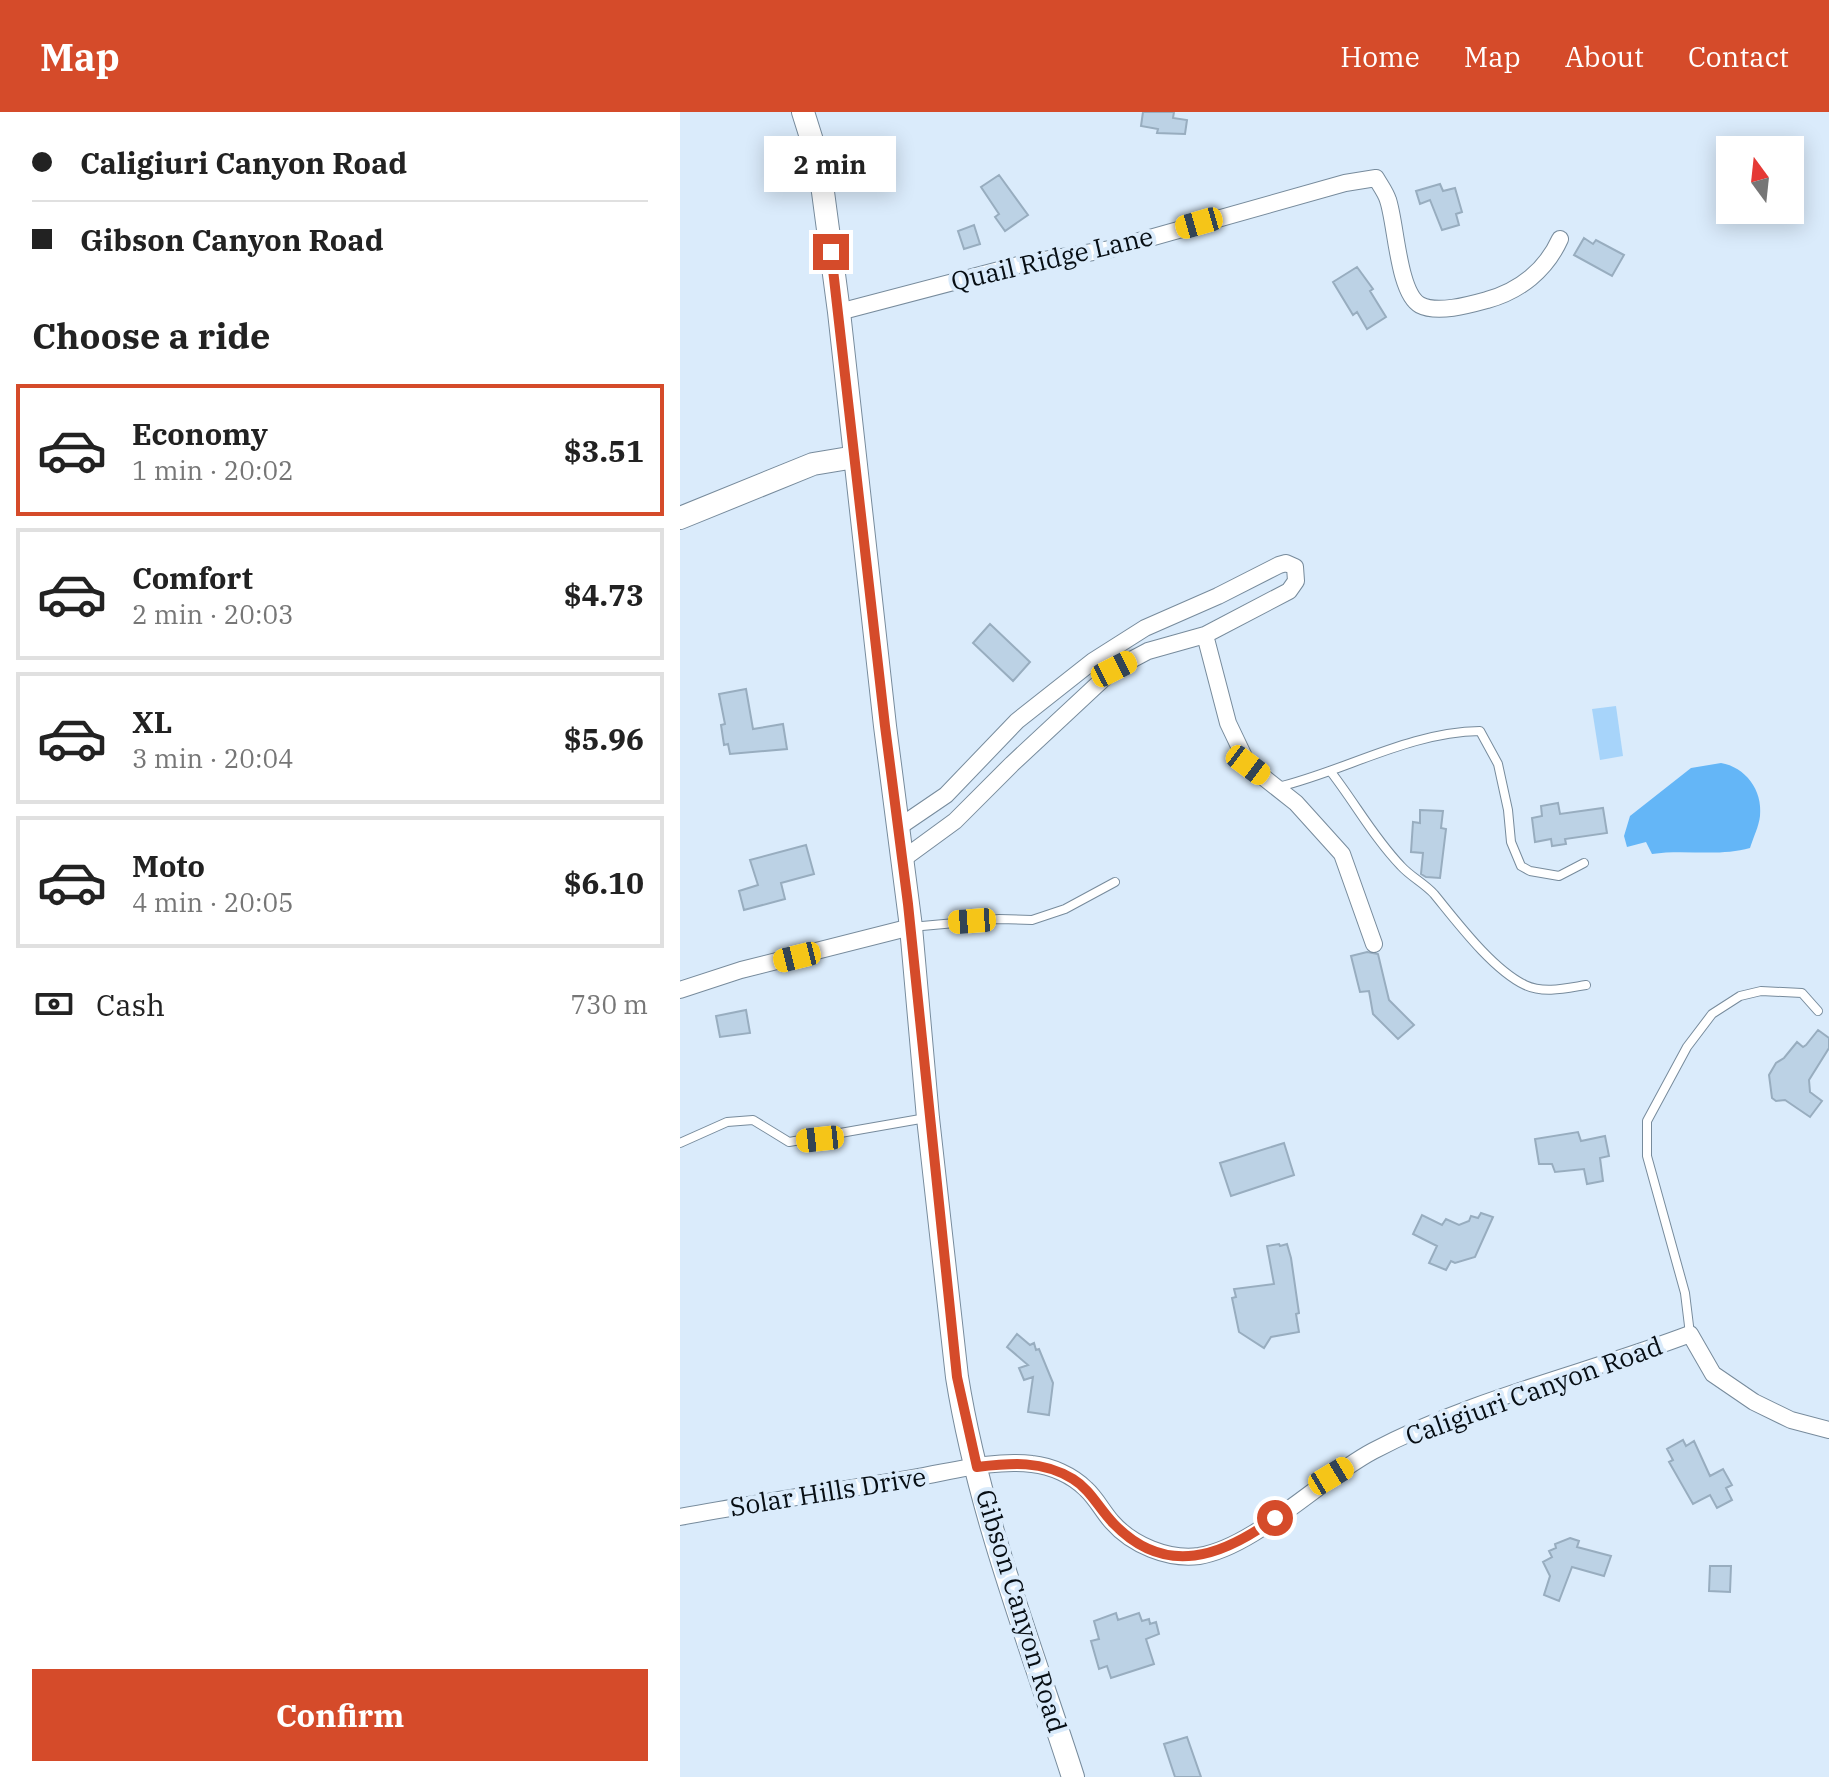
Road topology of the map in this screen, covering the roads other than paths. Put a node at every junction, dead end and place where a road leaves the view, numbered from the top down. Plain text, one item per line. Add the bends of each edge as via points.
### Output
1 (803, 112) edge
2 (1560, 239) dead end
3 (839, 312) junction
4 (855, 457) junction
5 (680, 518) edge
6 (1205, 635) junction
7 (1331, 772) junction
8 (1277, 787) junction
9 (899, 827) junction
10 (903, 859) junction
11 (1584, 863) dead end
12 (1115, 882) dead end
13 (911, 927) junction
14 (1374, 944) dead end
15 (1586, 985) dead end
16 (680, 990) edge
17 (1818, 1011) dead end
18 (928, 1118) junction
19 (680, 1143) edge
20 (1690, 1334) junction
21 (1829, 1430) edge
22 (977, 1467) junction
23 (680, 1517) edge
24 (1073, 1777) edge

1 - 3 main road, Gibson Canyon Road via 823,192
2 - 3 street, Quail Ridge Lane via 1533,277 1511,290 1434,309 1420,305 1413,299 1389,201 1376,178 1111,249 1026,263
3 - 4 main road, Gibson Canyon Road
4 - 5 main road via 813,464
4 - 9 main road, Gibson Canyon Road
6 - 8 street via 1228,723 1248,765
6 - 9 street via 1289,591 1296,581 1295,567 1279,565 1145,628 1093,661 1017,721 946,795
6 - 10 street via 1148,651 1114,669 955,821
7 - 8 lane
7 - 11 lane via 1389,749 1458,731 1480,731 1498,764 1511,842 1521,866 1559,876
7 - 15 lane via 1403,869 1423,883 1462,930 1513,977 1539,989
8 - 14 street via 1342,854
9 - 10 main road, Gibson Canyon Road
10 - 13 main road, Gibson Canyon Road
12 - 13 lane via 1032,920
13 - 16 street
13 - 18 main road, Gibson Canyon Road
17 - 20 lane via 1802,993 1761,991 1740,996 1712,1014 1687,1047 1647,1121 1647,1156 1685,1293
18 - 19 lane via 789,1142 753,1120 727,1122
18 - 22 main road, Gibson Canyon Road via 957,1377
20 - 21 street, Caligiuri Canyon Road via 1721,1380 1791,1420
20 - 22 street, Caligiuri Canyon Road via 1447,1416 1331,1476 1249,1537 1197,1556 1174,1556 1129,1537 1087,1489 1060,1472 1017,1463
22 - 23 street, Solar Hills Drive
22 - 24 main road, Gibson Canyon Road

